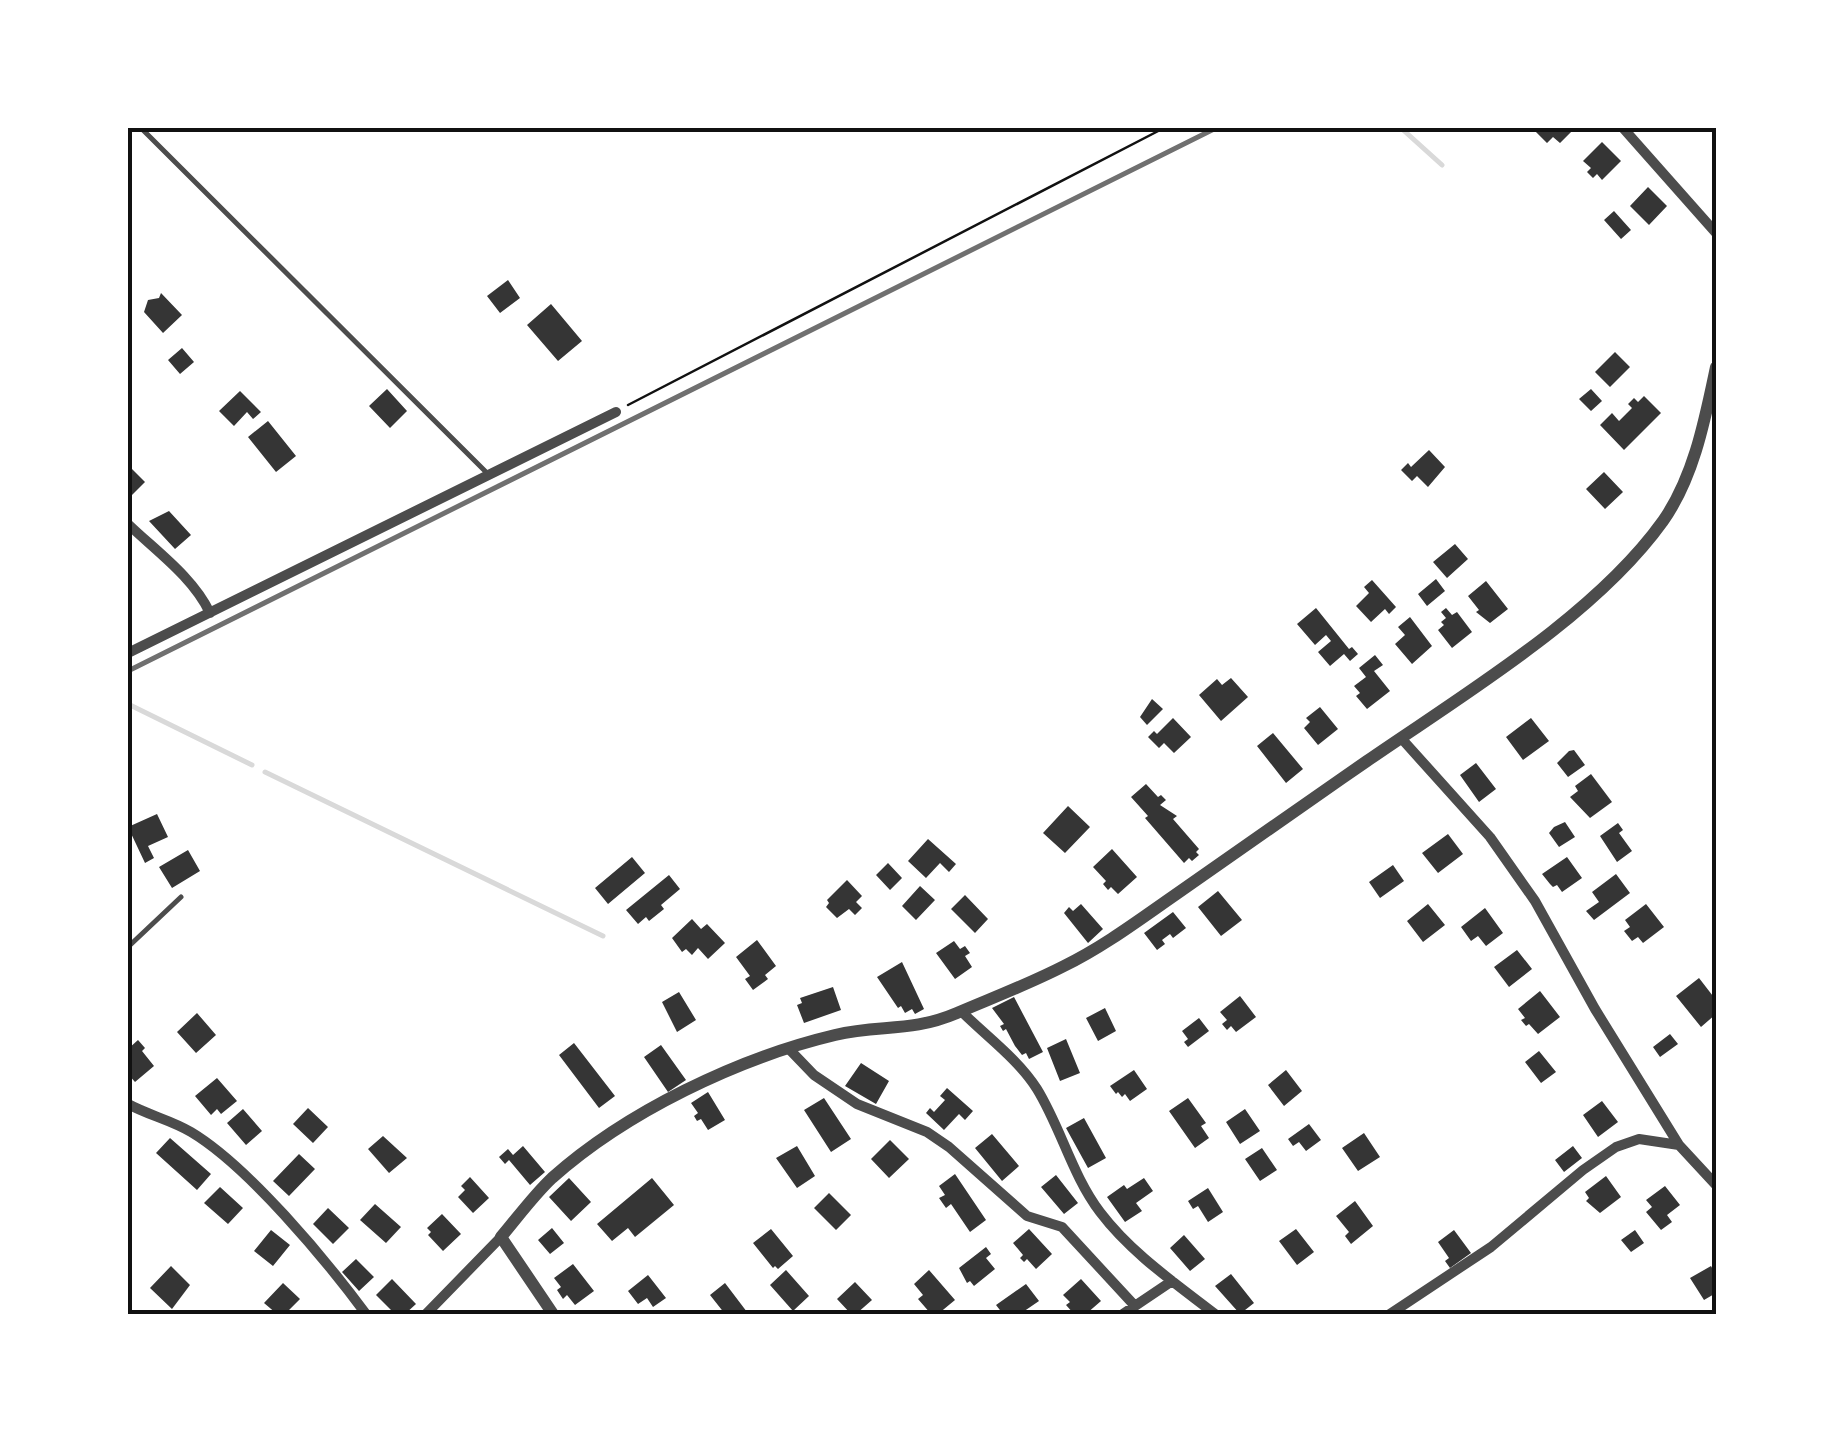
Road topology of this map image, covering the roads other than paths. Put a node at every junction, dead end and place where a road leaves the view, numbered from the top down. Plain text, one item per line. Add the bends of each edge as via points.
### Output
1 (141, 128) edge
2 (1622, 128) edge
3 (1716, 234) edge
4 (1716, 368) edge
5 (616, 412) road end
6 (488, 474) junction
7 (128, 524) edge
8 (210, 612) junction
9 (128, 652) edge
10 (1401, 738) junction
11 (182, 896) dead end
12 (128, 946) edge
13 (962, 1012) junction
14 (789, 1048) junction
15 (131, 1108) edge
16 (1679, 1145) junction
17 (1716, 1184) edge
18 (501, 1237) junction
19 (1172, 1281) junction
20 (1134, 1306) junction
21 (366, 1314) edge
22 (426, 1314) edge
23 (553, 1314) edge
24 (1123, 1314) edge
25 (1215, 1314) edge
26 (1390, 1314) edge

1 - 6 lane
2 - 3 street
4 - 10 street via 1694,460 1665,518 1625,567 1551,630
5 - 6 street
6 - 8 street
7 - 8 street via 189,582
8 - 9 street
10 - 13 street via 1096,948
10 - 16 street via 1490,838 1535,901
11 - 12 lane
13 - 14 street via 920,1026 840,1033
13 - 19 street via 1036,1088 1098,1210
14 - 18 street via 706,1082 594,1143 548,1182
14 - 20 street via 857,1104 949,1147 1027,1216 1062,1227
15 - 21 street via 190,1131 219,1152
16 - 17 street
16 - 26 street via 1639,1139 1616,1147 1491,1247
18 - 22 street
18 - 23 street
19 - 20 street
19 - 25 street
20 - 24 street

